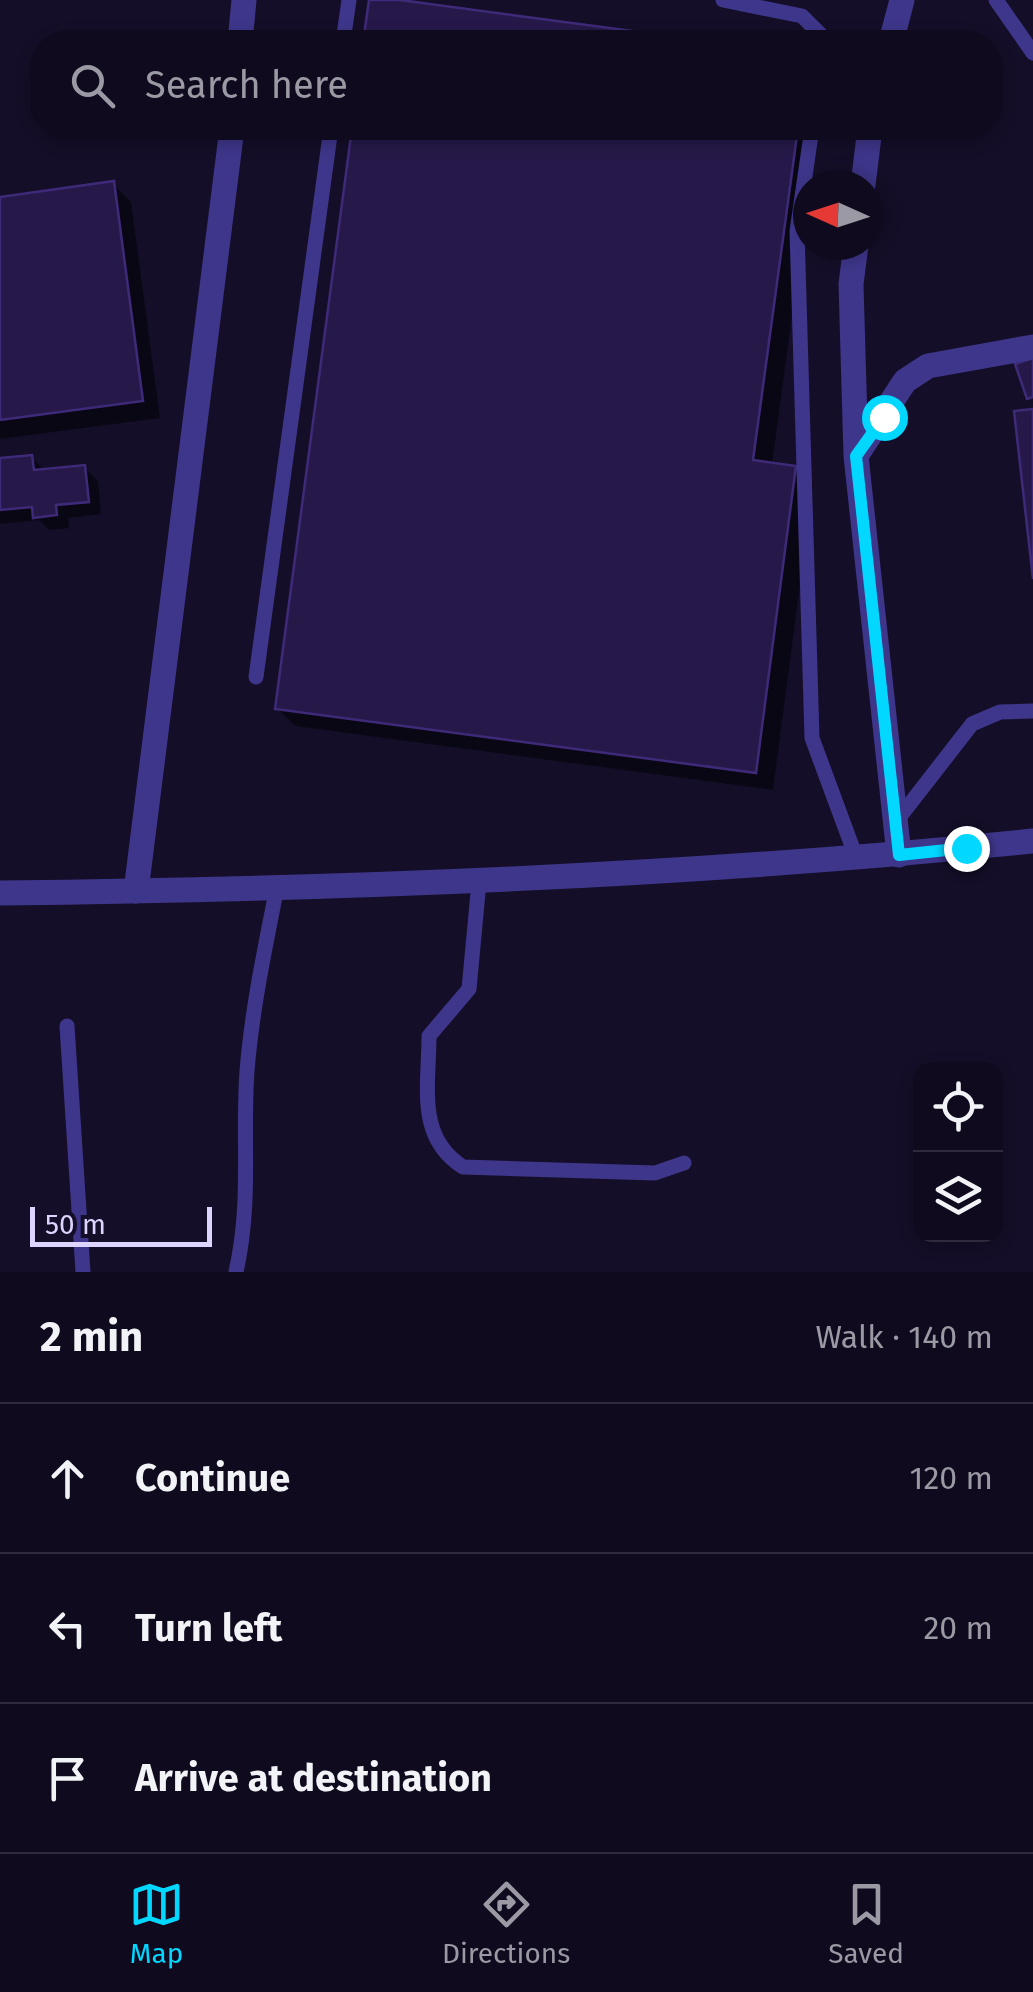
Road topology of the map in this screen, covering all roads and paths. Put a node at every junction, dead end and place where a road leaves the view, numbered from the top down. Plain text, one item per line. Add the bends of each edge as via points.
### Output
1 (244, 0) edge
2 (348, 0) edge
3 (723, 0) edge
4 (902, 0) edge
5 (996, 0) edge
6 (241, 30) edge
7 (344, 30) edge
8 (816, 30) edge
9 (894, 30) edge
10 (1033, 53) edge
11 (230, 140) edge
12 (329, 140) edge
13 (810, 140) edge
14 (869, 140) edge
15 (865, 170) edge
16 (854, 260) edge
17 (1033, 347) edge
18 (856, 456) junction
19 (256, 677) dead end
20 (1033, 711) edge
21 (895, 823) junction
22 (1033, 841) edge
23 (899, 855) junction
24 (856, 857) junction
25 (479, 882) junction
26 (277, 887) junction
27 (136, 891) junction
28 (0, 893) edge
29 (67, 1026) dead end
30 (684, 1163) dead end
31 (83, 1272) edge
32 (236, 1272) edge

1 - 6 street
2 - 7 lane
3 - 8 lane via 802,16
4 - 9 street
5 - 10 lane
11 - 27 street
12 - 19 lane
13 - 24 lane via 797,232 812,738
14 - 15 street
16 - 18 street
17 - 18 street via 928,366 905,381
18 - 21 street
20 - 21 lane via 1000,712 972,724
21 - 23 street
22 - 23 street
23 - 24 street
24 - 25 street
25 - 26 street
25 - 30 lane via 469,989 429,1036 429,1124 442,1154 463,1167 655,1172
26 - 27 street
26 - 32 lane via 250,1042 249,1182
27 - 28 street
29 - 31 lane

